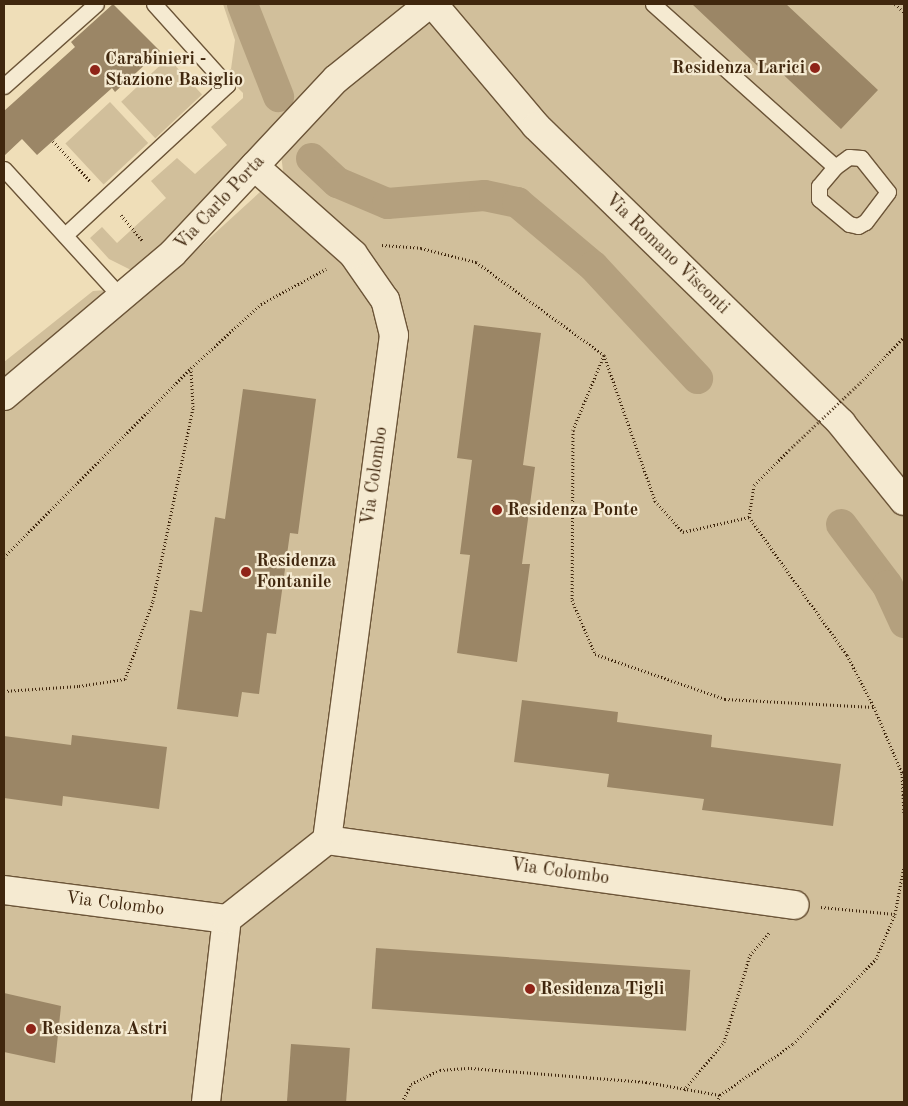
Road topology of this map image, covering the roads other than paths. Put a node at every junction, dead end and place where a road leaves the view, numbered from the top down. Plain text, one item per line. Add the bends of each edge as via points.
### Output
1 (96, 4) edge
2 (154, 4) edge
3 (431, 4) edge
4 (653, 4) edge
5 (4, 86) edge
6 (254, 166) junction
7 (835, 167) junction
8 (4, 169) edge
9 (65, 235) junction
10 (121, 297) junction
11 (4, 396) edge
12 (904, 501) edge
13 (327, 840) junction
14 (4, 890) edge
15 (794, 905) road end
16 (227, 919) junction
17 (206, 1102) edge

1 - 5 lane
2 - 9 lane via 227,85
3 - 6 street, Via Carlo Porta via 336,79
3 - 12 street, Via Romano Visconti via 536,126 841,423
4 - 7 lane
6 - 10 street, Via Carlo Porta via 173,254
6 - 13 street, Via Colombo via 353,254 385,300 394,335
7 - 7 lane via 849,157 861,158 885,184 888,192 885,199 866,222 858,226 850,224 819,199 819,186
8 - 9 lane
9 - 10 lane
10 - 11 street, Via Carlo Porta
13 - 15 street, Via Colombo
13 - 16 street
14 - 16 street, Via Colombo
16 - 17 street

